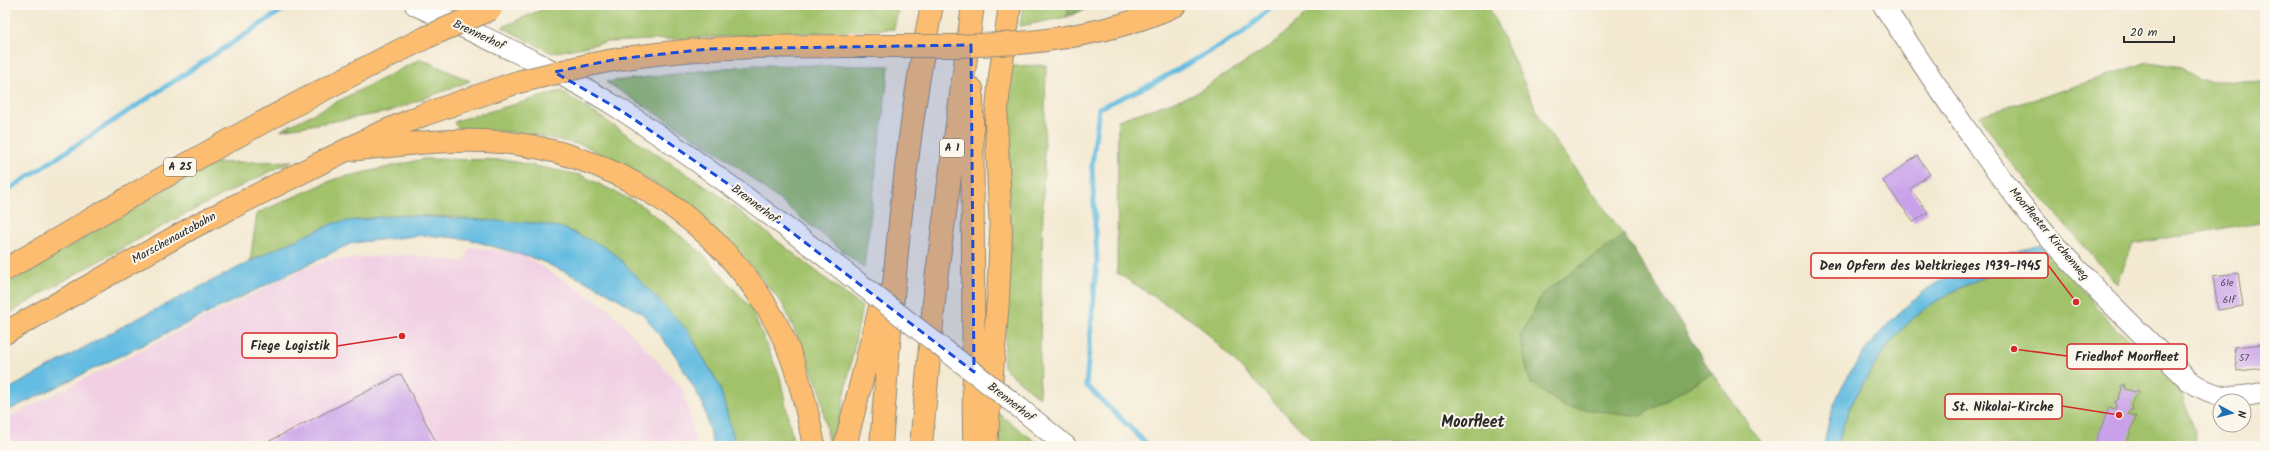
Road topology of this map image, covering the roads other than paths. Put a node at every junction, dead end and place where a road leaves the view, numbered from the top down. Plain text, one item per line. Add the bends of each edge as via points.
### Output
1 (415, 5) edge
2 (932, 5) edge
3 (1010, 5) edge
4 (1176, 5) edge
5 (1883, 5) edge
6 (495, 7) edge
7 (972, 11) edge
8 (347, 150) junction
9 (900, 225) junction
10 (5, 270) edge
11 (5, 333) edge
12 (2265, 392) edge
13 (814, 446) edge
14 (845, 446) edge
15 (881, 446) edge
16 (921, 446) edge
17 (974, 446) edge
18 (986, 446) edge
19 (1066, 446) edge

1 - 19 street, Brennerhof, bridge via 569,80 622,111 734,188
2 - 9 highway
3 - 18 highway via 996,121 1001,233
4 - 8 highway, Marschenautobahn, bridge via 1151,17 1096,33 1019,43 708,49 656,53 593,64 518,82 423,115
5 - 12 street, Moorfleeter Kirchenweg via 1989,163 2056,246 2102,295 2188,380 2200,388 2218,396 2233,398
6 - 10 highway, A 25, bridge via 359,70 166,175
7 - 16 highway, A 1 via 936,280
7 - 17 highway
8 - 11 highway, Marschenautobahn via 197,225
8 - 13 highway via 445,141 486,141 525,145 612,170 653,193 711,239 742,274 763,304 782,336 804,396
9 - 14 highway
9 - 15 highway

